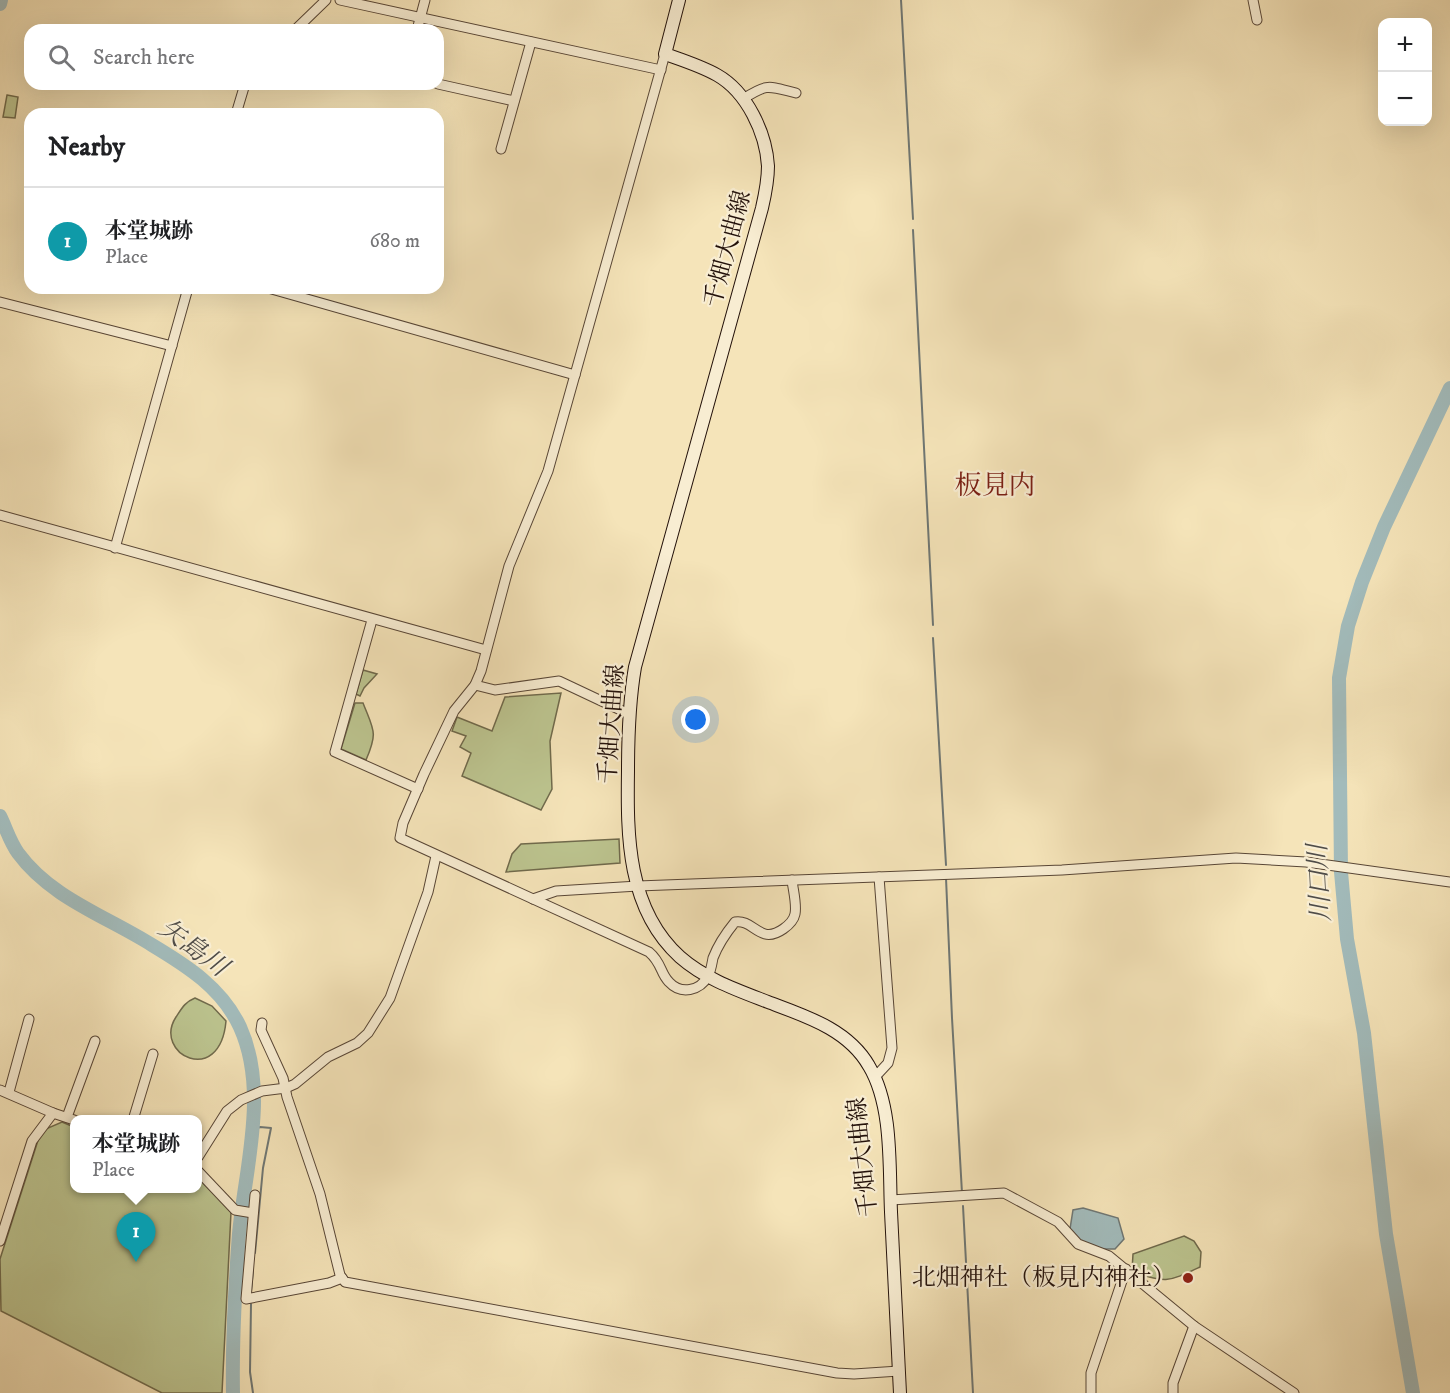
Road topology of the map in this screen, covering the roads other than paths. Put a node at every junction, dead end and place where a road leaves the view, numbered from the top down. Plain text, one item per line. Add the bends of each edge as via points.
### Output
1 (326, 0) edge
2 (340, 0) edge
3 (425, 0) edge
4 (679, 0) edge
5 (1253, 0) edge
6 (420, 18) junction
7 (1257, 20) dead end
8 (301, 24) edge
9 (418, 24) edge
10 (531, 42) junction
11 (665, 54) junction
12 (661, 70) junction
13 (444, 85) edge
14 (243, 90) edge
15 (796, 93) dead end
16 (743, 99) junction
17 (514, 101) junction
18 (239, 108) edge
19 (501, 149) dead end
20 (186, 294) edge
21 (289, 294) edge
22 (0, 302) edge
23 (172, 346) junction
24 (575, 375) junction
25 (0, 515) edge
26 (115, 548) junction
27 (372, 620) junction
28 (486, 650) junction
29 (476, 685) junction
30 (629, 714) junction
31 (418, 789) junction
32 (436, 856) junction
33 (879, 877) junction
34 (792, 880) junction
35 (1450, 882) edge
36 (638, 886) junction
37 (533, 899) junction
38 (708, 977) junction
39 (29, 1019) dead end
40 (262, 1023) dead end
41 (95, 1041) dead end
42 (153, 1054) dead end
43 (875, 1077) junction
44 (286, 1088) junction
45 (4, 1091) edge
46 (52, 1113) junction
47 (72, 1115) edge
48 (134, 1115) edge
49 (70, 1119) edge
50 (202, 1151) edge
51 (202, 1175) edge
52 (255, 1195) dead end
53 (891, 1200) junction
54 (253, 1213) junction
55 (0, 1241) edge
56 (1126, 1269) junction
57 (342, 1278) junction
58 (246, 1299) junction
59 (245, 1310) dead end
60 (1194, 1326) junction
61 (899, 1371) junction
62 (900, 1393) edge
63 (1091, 1393) edge
64 (1173, 1393) edge
65 (1294, 1393) edge

1 - 8 street
2 - 6 street
3 - 6 street
4 - 11 main road
5 - 7 street
6 - 9 street
6 - 10 street
10 - 12 street
10 - 17 street
11 - 12 street
11 - 16 main road, 千畑大曲線 via 717,75
12 - 24 street
13 - 17 street
14 - 18 street
15 - 16 street via 768,86
16 - 30 main road, 千畑大曲線 via 765,147 766,187 634,667
17 - 19 street
20 - 23 street
21 - 24 street
22 - 23 street
23 - 26 street
24 - 28 street via 548,471 509,566
25 - 26 street
26 - 27 street
27 - 28 street
27 - 31 street via 335,752
28 - 29 street
29 - 30 street via 495,690 559,681
29 - 31 street via 454,711
30 - 36 main road, 千畑大曲線 via 627,827
31 - 32 street via 400,838
32 - 37 street
32 - 44 street via 428,892 383,1012 363,1039 328,1057
33 - 34 street
33 - 35 street via 1236,858 1306,862
33 - 43 street via 892,1048 888,1063
34 - 36 street
34 - 38 street via 792,919 770,935 735,922 725,934
36 - 37 street via 556,891
36 - 38 main road, 千畑大曲線 via 669,945
37 - 38 street via 650,952 677,988 693,989
38 - 43 main road, 千畑大曲線 via 833,1030 866,1060
39 - 45 street
40 - 44 street via 261,1030
41 - 47 street
42 - 48 street
43 - 53 main road, 千畑大曲線 via 886,1121
44 - 50 street via 249,1096 227,1111
44 - 57 street
45 - 46 street
46 - 49 street
46 - 55 street via 32,1142
51 - 54 street via 237,1212
52 - 54 street
53 - 56 street via 1004,1192 1058,1222 1078,1244 1109,1256
53 - 61 main road, 千畑大曲線
54 - 58 street
56 - 60 street
56 - 63 street via 1091,1372
57 - 58 street
57 - 61 street via 350,1284 837,1372
58 - 59 street
60 - 64 street
60 - 65 street
61 - 62 main road, 千畑大曲線

